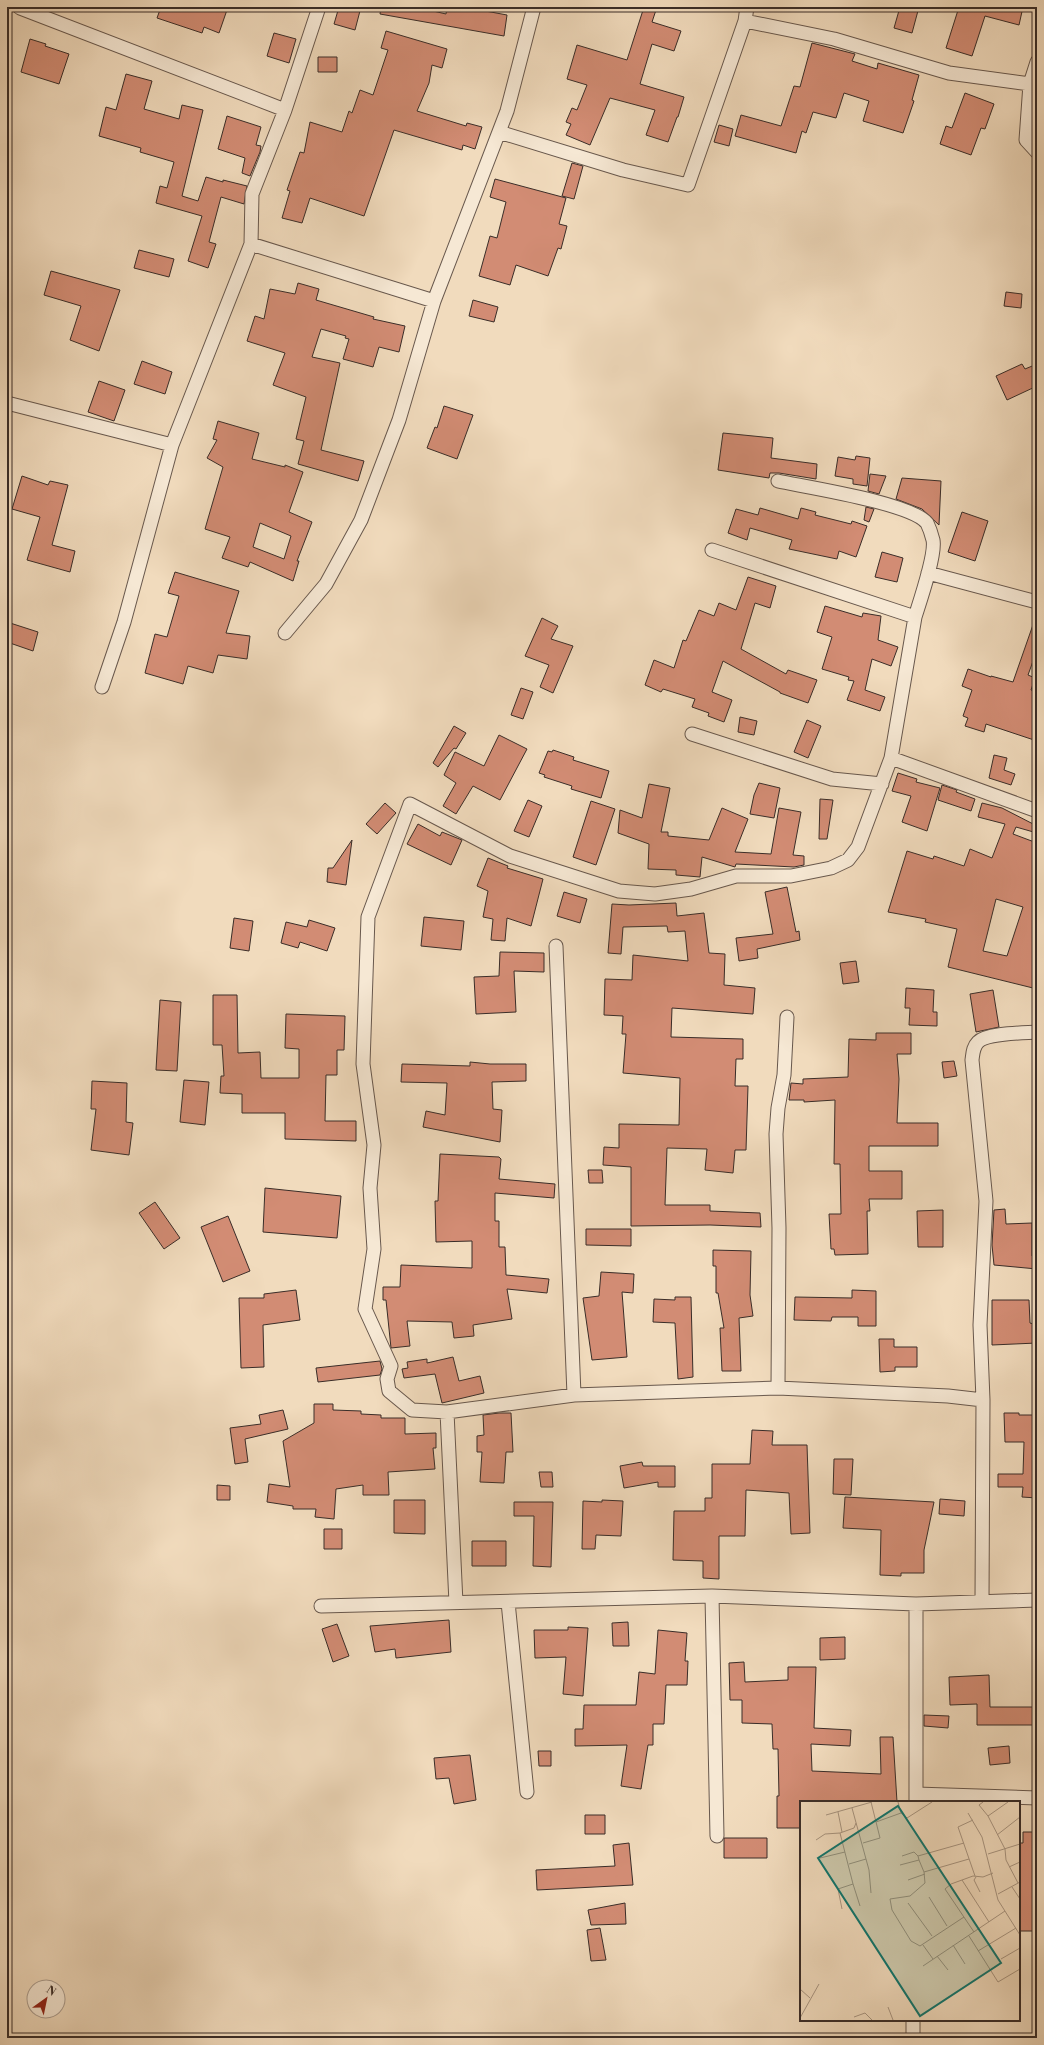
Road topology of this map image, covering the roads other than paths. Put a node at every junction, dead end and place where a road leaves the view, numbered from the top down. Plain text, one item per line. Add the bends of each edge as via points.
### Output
1 (319, 7) edge
2 (534, 7) edge
3 (747, 7) edge
4 (20, 8) edge
5 (745, 21) junction
6 (1037, 62) edge
7 (1030, 84) junction
8 (285, 110) junction
9 (499, 132) junction
10 (1037, 152) edge
11 (251, 244) junction
12 (434, 301) junction
13 (7, 403) edge
14 (172, 445) junction
15 (778, 481) dead end
16 (712, 550) dead end
17 (928, 573) junction
18 (1037, 602) edge
19 (915, 617) junction
20 (285, 633) dead end
21 (102, 687) dead end
22 (692, 734) dead end
23 (891, 758) junction
24 (882, 784) junction
25 (1037, 811) edge
26 (556, 946) dead end
27 (787, 1017) dead end
28 (1037, 1032) edge
29 (778, 1388) junction
30 (574, 1394) junction
31 (983, 1400) junction
32 (447, 1412) junction
33 (712, 1596) junction
34 (1037, 1600) edge
35 (982, 1601) junction
36 (508, 1602) junction
37 (456, 1603) junction
38 (916, 1604) junction
39 (321, 1606) dead end
40 (527, 1792) dead end
41 (916, 1798) edge
42 (1037, 1798) edge
43 (717, 1836) dead end
44 (913, 2021) edge
45 (913, 2038) edge

1 - 8 street
2 - 9 street via 507,111
3 - 5 street
4 - 8 street
5 - 7 street via 834,39 948,73
5 - 9 street via 688,185 623,170
6 - 7 street
7 - 10 street via 1026,140
8 - 11 street via 252,194
9 - 12 street
11 - 12 street
11 - 14 street
12 - 20 street via 399,420 361,520 326,584
13 - 14 street
14 - 21 street via 124,622
15 - 17 street via 885,503 912,514 926,523 934,541
16 - 19 street
17 - 18 street
17 - 19 street
19 - 23 street
22 - 24 street via 832,779
23 - 24 street
23 - 25 street
24 - 32 street via 858,847 848,860 831,868 791,876 736,876 691,890 655,894 619,891 510,856 410,804 368,917 364,1064 374,1145 370,1188 374,1248 365,1309 391,1366 387,1379 390,1391 412,1410
26 - 30 street
27 - 29 street via 784,1075 776,1134 779,1228
28 - 31 street via 1000,1035 979,1041 973,1050 986,1201 980,1325
29 - 30 street
29 - 31 street
30 - 32 street
31 - 35 street
32 - 37 street
33 - 36 street
33 - 38 street
33 - 43 street
34 - 35 street
35 - 38 street
36 - 37 street
36 - 40 street
37 - 39 street
38 - 41 street
41 - 42 street
44 - 45 street

